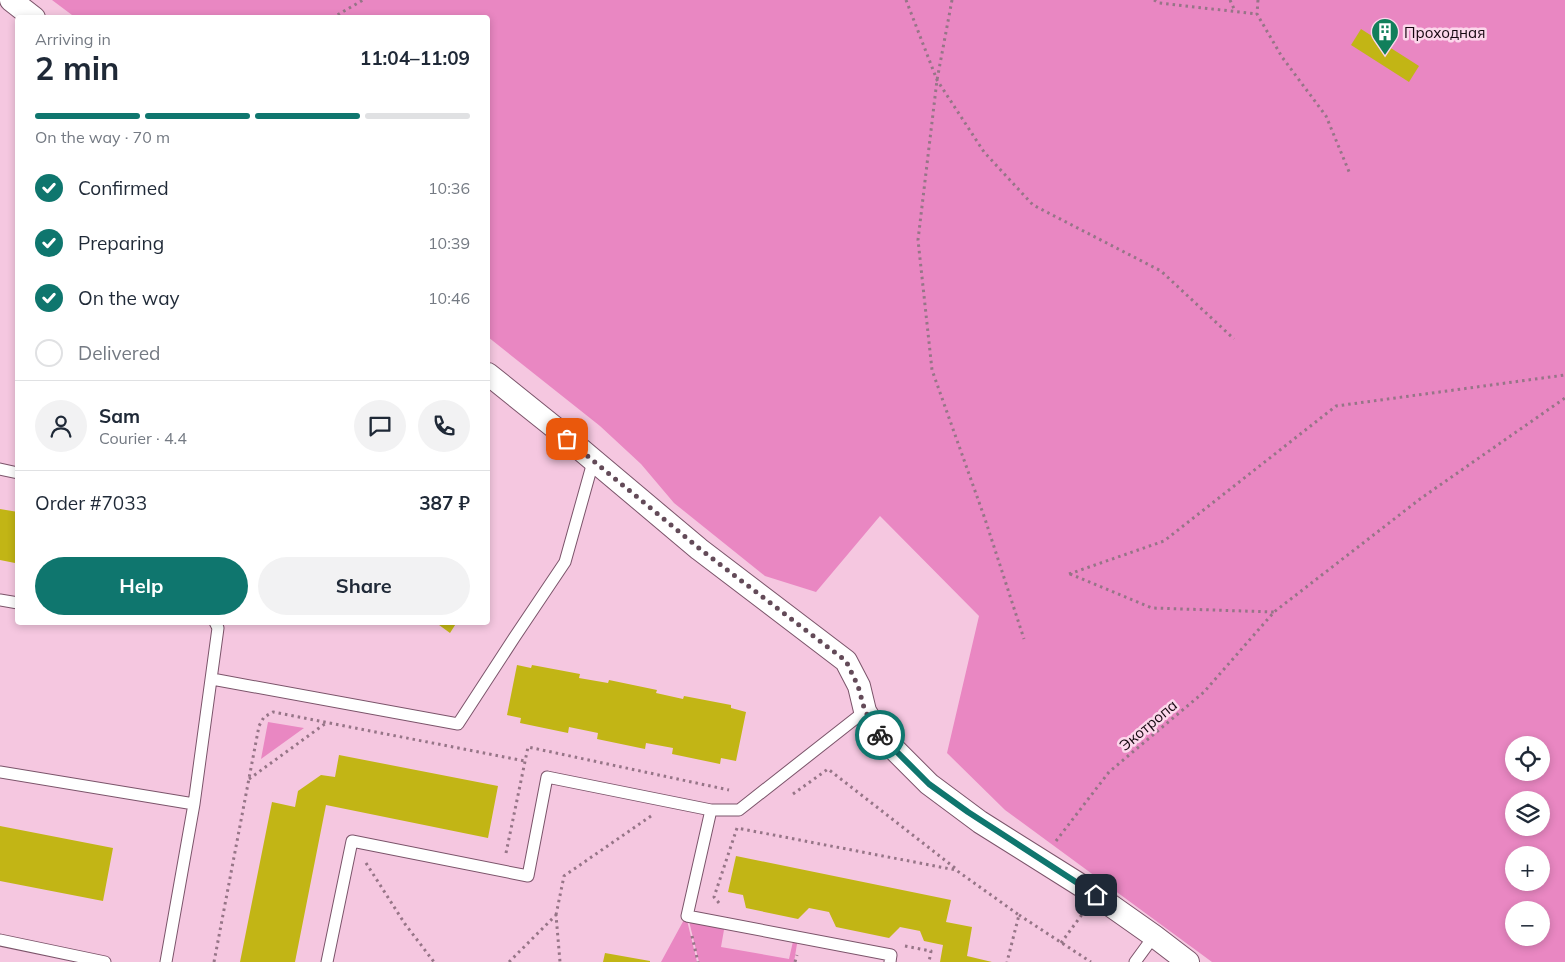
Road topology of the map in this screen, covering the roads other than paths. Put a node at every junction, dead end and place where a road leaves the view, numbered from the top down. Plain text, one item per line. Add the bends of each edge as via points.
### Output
1 (11, 0) edge
2 (30, 15) edge
3 (490, 376) edge
4 (593, 462) junction
5 (0, 469) edge
6 (15, 472) edge
7 (0, 600) edge
8 (15, 602) edge
9 (217, 625) edge
10 (212, 679) junction
11 (865, 711) junction
12 (0, 772) edge
13 (194, 804) junction
14 (711, 810) junction
15 (1154, 936) junction
16 (0, 940) edge
17 (105, 962) edge
18 (166, 962) edge
19 (327, 962) edge
20 (890, 962) edge
21 (1135, 962) edge
22 (1188, 962) edge

1 - 2 street
3 - 4 street
4 - 10 lane via 566,562 458,724
4 - 11 street via 846,661
5 - 6 lane
7 - 8 lane
9 - 10 lane
10 - 13 lane
11 - 14 lane via 738,810
11 - 15 street via 878,733 929,784 980,822 1096,895
12 - 13 lane
13 - 18 lane
14 - 19 lane via 547,777 528,876 352,841
14 - 20 lane via 687,916 891,955
15 - 21 lane
15 - 22 street
16 - 17 lane

